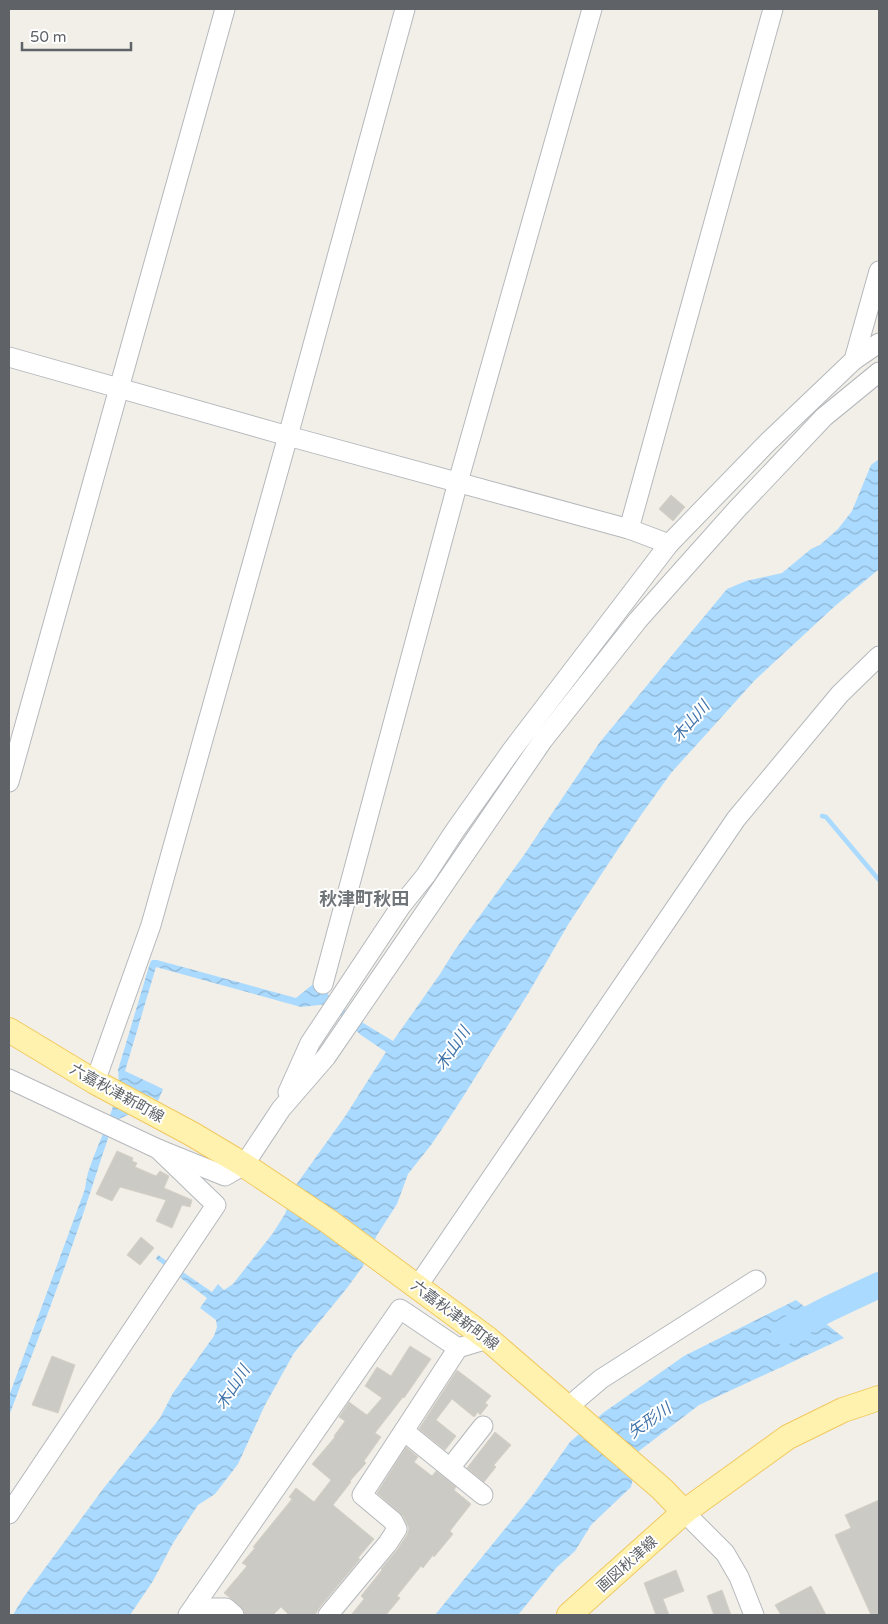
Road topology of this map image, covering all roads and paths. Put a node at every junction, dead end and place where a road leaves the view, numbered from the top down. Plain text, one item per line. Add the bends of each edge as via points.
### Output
1 (225, 9) edge
2 (405, 9) edge
3 (592, 9) edge
4 (772, 9) edge
5 (879, 271) edge
6 (879, 343) edge
7 (9, 357) edge
8 (854, 360) junction
9 (879, 372) edge
10 (118, 388) junction
11 (288, 436) junction
12 (458, 482) junction
13 (629, 529) junction
14 (670, 544) junction
15 (879, 656) edge
16 (9, 782) edge
17 (323, 984) dead end
18 (9, 1030) edge
19 (9, 1079) edge
20 (96, 1082) junction
21 (280, 1109) junction
22 (158, 1149) junction
23 (244, 1165) junction
24 (756, 1280) dead end
25 (417, 1287) junction
26 (488, 1339) junction
27 (458, 1348) junction
28 (879, 1398) edge
29 (568, 1407) junction
30 (483, 1426) dead end
31 (404, 1431) junction
32 (450, 1468) junction
33 (483, 1495) dead end
34 (684, 1512) junction
35 (9, 1514) edge
36 (193, 1608) edge
37 (234, 1615) edge
38 (328, 1615) edge
39 (569, 1615) edge
40 (754, 1615) edge

1 - 10 street
2 - 11 street
3 - 12 street
4 - 13 street
5 - 8 street
6 - 8 street
7 - 10 street
8 - 14 street via 767,443
9 - 21 street via 824,417 638,620 543,740 326,1057
10 - 11 street
10 - 16 street
11 - 12 street
11 - 20 street via 151,925
12 - 13 street
12 - 17 street
13 - 14 street
14 - 21 street via 512,750 401,906 310,1043
15 - 25 street via 840,694 736,819
18 - 20 main road, 六嘉秋津新町線
19 - 22 street
20 - 23 main road, 六嘉秋津新町線
21 - 23 street
22 - 23 street via 225,1176
22 - 35 street via 216,1205
23 - 25 main road, 六嘉秋津新町線 via 328,1221
24 - 29 street via 601,1379
25 - 26 main road, 六嘉秋津新町線
26 - 27 street
26 - 29 main road, 六嘉秋津新町線
27 - 31 street
27 - 36 street via 400,1309
28 - 34 main road via 843,1410 788,1437
29 - 34 main road, 六嘉秋津新町線
30 - 32 street
31 - 32 street
31 - 38 street via 362,1495 393,1521 396,1529
32 - 33 street
34 - 39 main road, 画図秋津線
34 - 40 street via 725,1552
36 - 37 street via 226,1608

